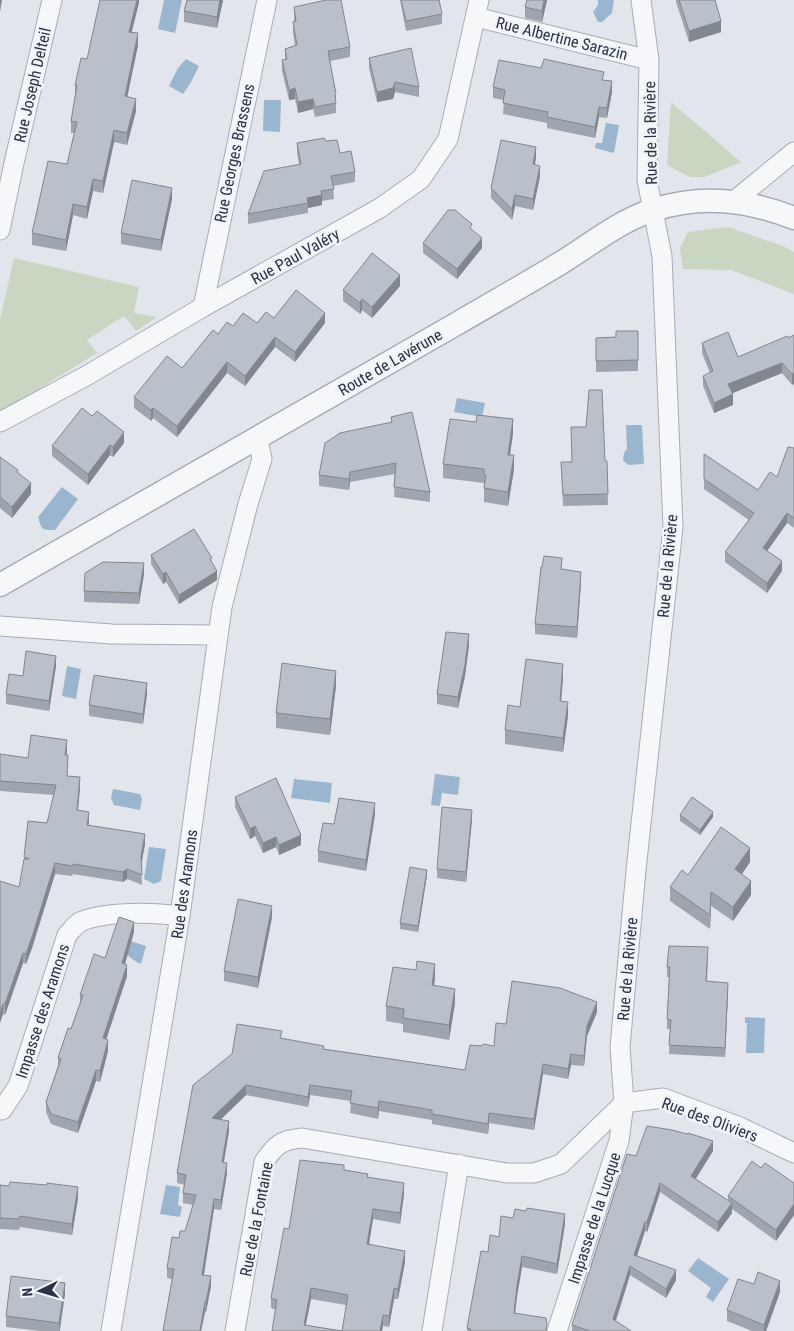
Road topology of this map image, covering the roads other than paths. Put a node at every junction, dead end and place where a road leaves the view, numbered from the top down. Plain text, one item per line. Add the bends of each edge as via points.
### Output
1 (52, 0) edge
2 (267, 0) edge
3 (641, 0) edge
4 (478, 8) edge
5 (649, 60) junction
6 (794, 152) edge
7 (734, 201) junction
8 (654, 210) junction
9 (794, 218) edge
10 (0, 230) edge
11 (203, 307) junction
12 (0, 422) edge
13 (258, 440) junction
14 (0, 584) edge
15 (0, 626) edge
16 (218, 635) junction
17 (180, 916) junction
18 (624, 1102) junction
19 (0, 1110) edge
20 (794, 1153) edge
21 (459, 1164) junction
22 (110, 1331) edge
23 (235, 1331) edge
24 (432, 1331) edge
25 (557, 1331) edge

1 - 10 street, Rue Joseph Delteil
2 - 11 street, Rue Georges Brassens
3 - 5 street, Rue de la Rivière
4 - 5 street, Rue Albertine Sarazin
4 - 11 street, Rue Paul Valéry via 448,139 421,178 380,208
5 - 8 street, Rue de la Rivière via 648,180
6 - 7 street
7 - 8 street, Route de Lavérune via 695,202
7 - 9 street, Route de Lavérune via 769,208
8 - 13 street, Route de Lavérune via 622,223 554,267
8 - 18 street, Rue de la Rivière via 662,256 673,527 620,1047
11 - 12 street, Rue Paul Valéry
13 - 14 street, Route de Lavérune
13 - 16 street, Rue des Aramons via 262,459 222,607
15 - 16 street via 112,634
16 - 17 street, Rue des Aramons
17 - 19 street, Impasse des Aramons via 140,912 92,917 78,923 67,935 18,1086
17 - 22 street, Rue des Aramons
18 - 20 street, Rue des Oliviers via 663,1098 740,1127
18 - 21 street, Rue de la Fontaine via 561,1164 534,1173 507,1173
18 - 25 street, Impasse de la Lucque via 619,1141
21 - 23 street, Rue de la Fontaine via 302,1138 286,1139 273,1148 264,1162
21 - 24 street

